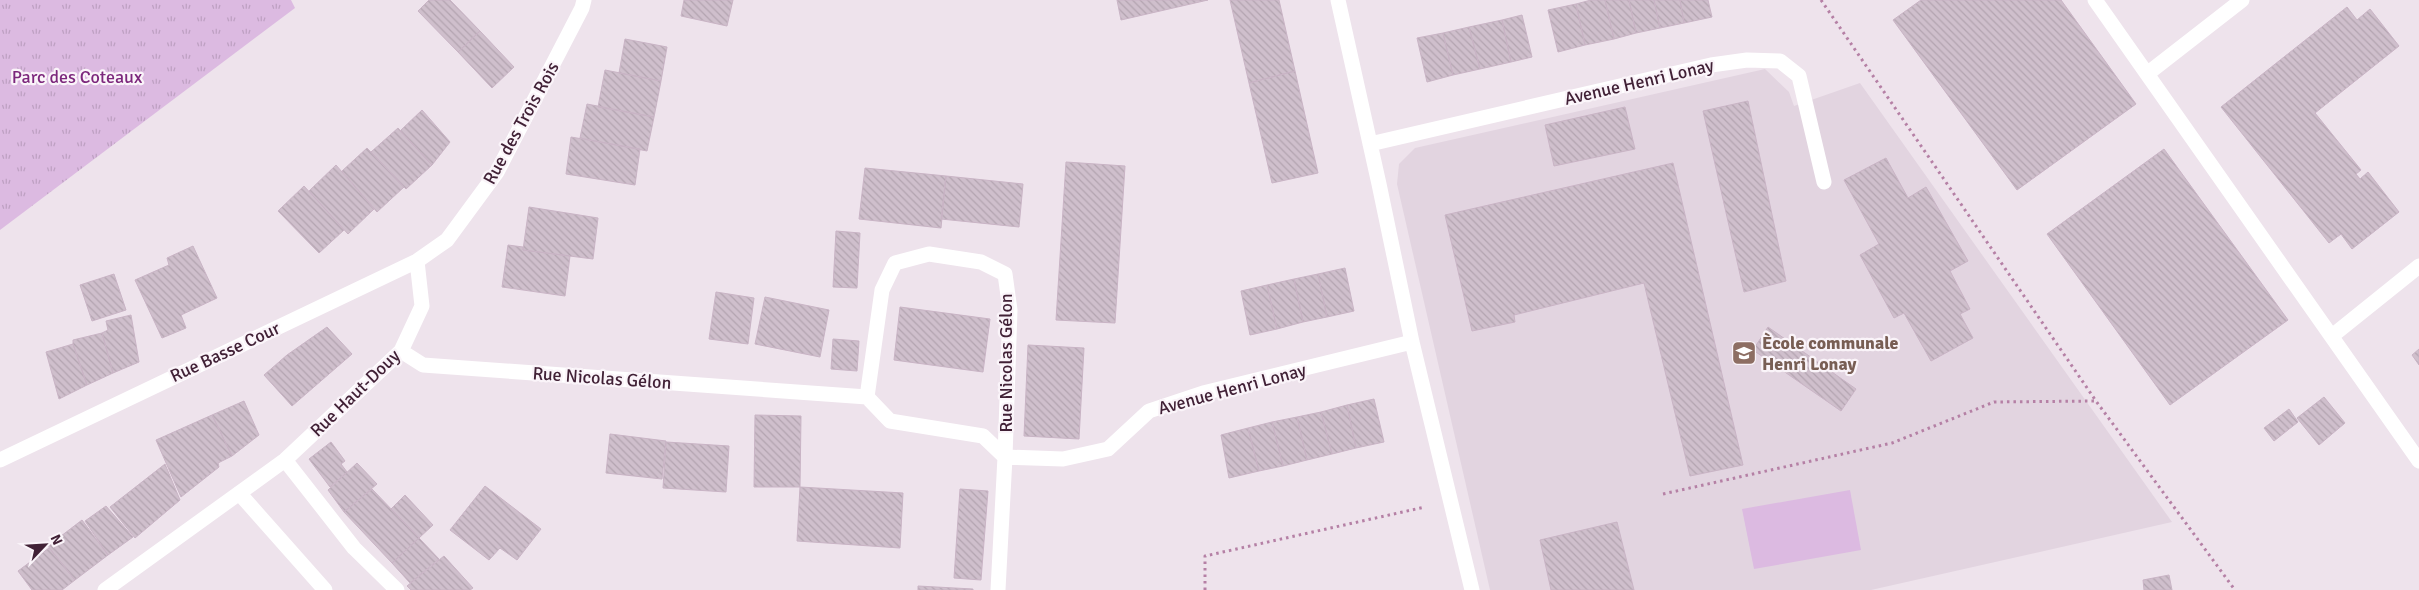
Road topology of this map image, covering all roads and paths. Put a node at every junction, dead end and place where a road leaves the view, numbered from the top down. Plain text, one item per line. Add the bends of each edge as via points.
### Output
1 (584, 0) edge
2 (1338, 0) edge
3 (1821, 0) edge
4 (2095, 0) edge
5 (2242, 0) edge
6 (2147, 74) junction
7 (1370, 144) junction
8 (1824, 182) dead end
9 (446, 240) joint
10 (417, 261) junction
11 (2419, 266) edge
12 (2332, 336) junction
13 (1412, 342) junction
14 (401, 351) junction
15 (867, 397) junction
16 (2096, 401) junction
17 (1005, 457) junction
18 (0, 460) edge
19 (285, 460) junction
20 (2419, 461) edge
21 (239, 493) junction
22 (1663, 494) dead end
23 (1450, 501) junction
24 (105, 590) edge
25 (324, 590) edge
26 (397, 590) edge
27 (998, 590) edge
28 (1205, 590) edge
29 (1472, 590) edge
30 (2235, 590) edge

1 - 9 street, Rue des Trois Rois via 497,172
2 - 7 street
3 - 16 path
4 - 6 street
5 - 6 street
6 - 12 street
7 - 8 street, Avenue Henri Lonay via 1711,65 1747,60 1780,61 1799,76
7 - 13 street
9 - 10 street, Rue Basse Cour
10 - 14 street, Rue Haut-Douy via 422,306
10 - 18 street, Rue Basse Cour
11 - 12 street
12 - 20 street
13 - 17 street, Avenue Henri Lonay via 1204,393 1149,411 1108,449 1063,459
13 - 23 street
14 - 15 street, Rue Nicolas Gélon via 424,365
14 - 19 street, Rue Haut-Douy
15 - 17 street, Rue Nicolas Gélon via 890,421 983,436
15 - 17 street, Rue Nicolas Gélon via 882,290 895,263 929,254 981,262 1005,274 1010,310
16 - 22 path via 1994,402 1892,443
16 - 30 path
17 - 27 street
19 - 21 street, Rue Haut-Douy
19 - 26 street via 354,548
21 - 24 street, Rue Haut-Douy
21 - 25 street
23 - 28 path via 1205,556
23 - 29 street

